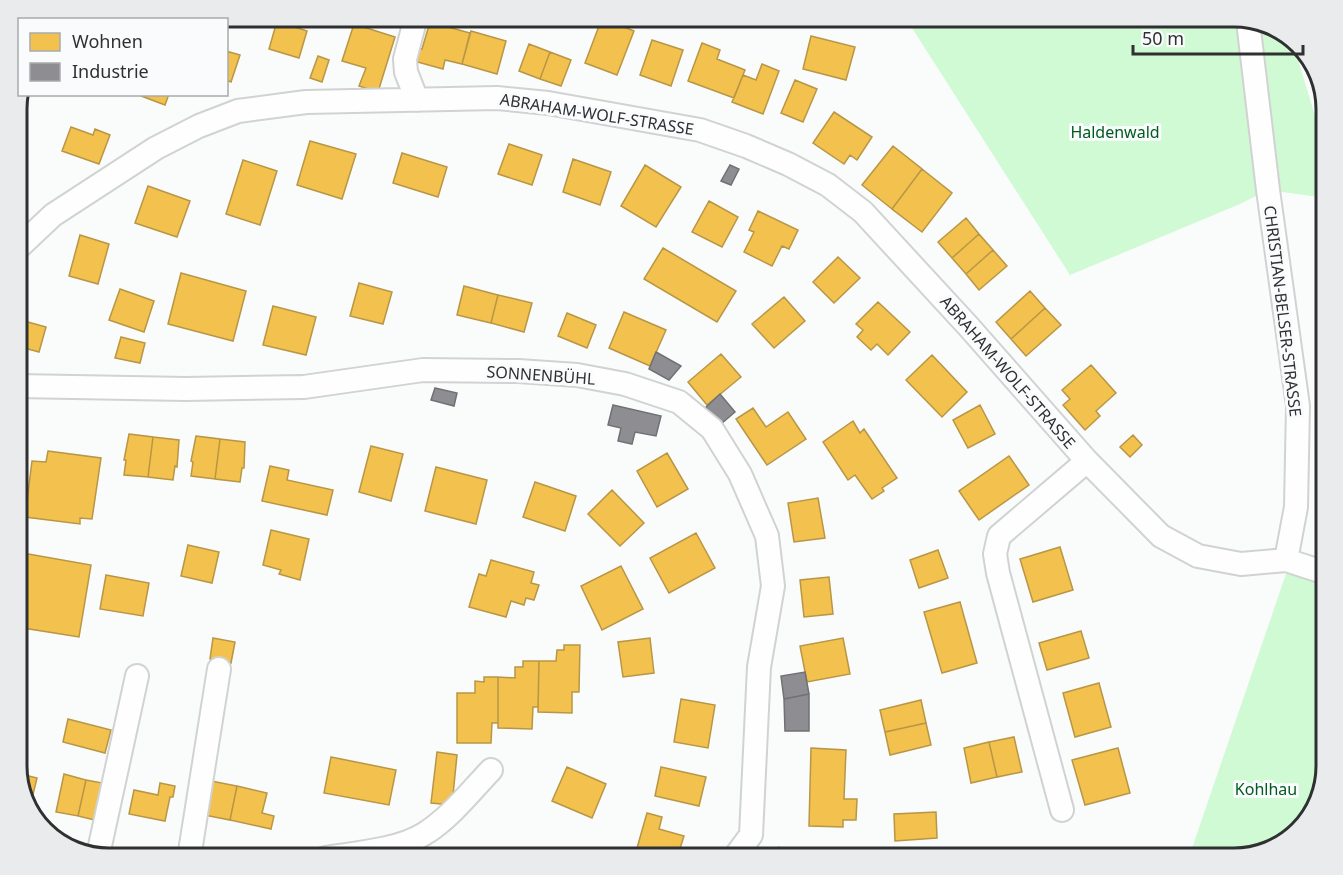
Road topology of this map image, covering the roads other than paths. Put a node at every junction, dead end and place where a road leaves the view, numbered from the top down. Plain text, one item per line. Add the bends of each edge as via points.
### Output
1 (413, 27) edge
2 (1249, 29) edge
3 (417, 100) junction
4 (27, 240) edge
5 (27, 386) edge
6 (1087, 461) junction
7 (1286, 560) junction
8 (1316, 570) edge
9 (219, 669) dead end
10 (137, 676) dead end
11 (491, 770) dead end
12 (1062, 810) dead end
13 (100, 847) edge
14 (191, 848) edge
15 (379, 848) edge
16 (741, 848) edge

1 - 3 street via 405,59
2 - 7 street, CHRISTIAN-BELSER-STRASSE via 1298,406 1296,507
3 - 4 street, ABRAHAM-WOLF-STRASSE via 306,102 238,111 156,148 53,215
3 - 6 street, ABRAHAM-WOLF-STRASSE via 518,100 700,130 788,164 828,185 897,246
5 - 16 street, SONNENBÜHL via 304,387 423,370 518,371 577,375 625,384 679,402 712,429 740,474 767,536 773,586 759,667 751,835
6 - 7 street, ABRAHAM-WOLF-STRASSE via 1161,536 1198,556 1241,564
6 - 12 street, ABRAHAM-WOLF-STRASSE via 999,536 995,554
7 - 8 street
9 - 14 street
10 - 13 street
11 - 15 street via 447,816 423,834

